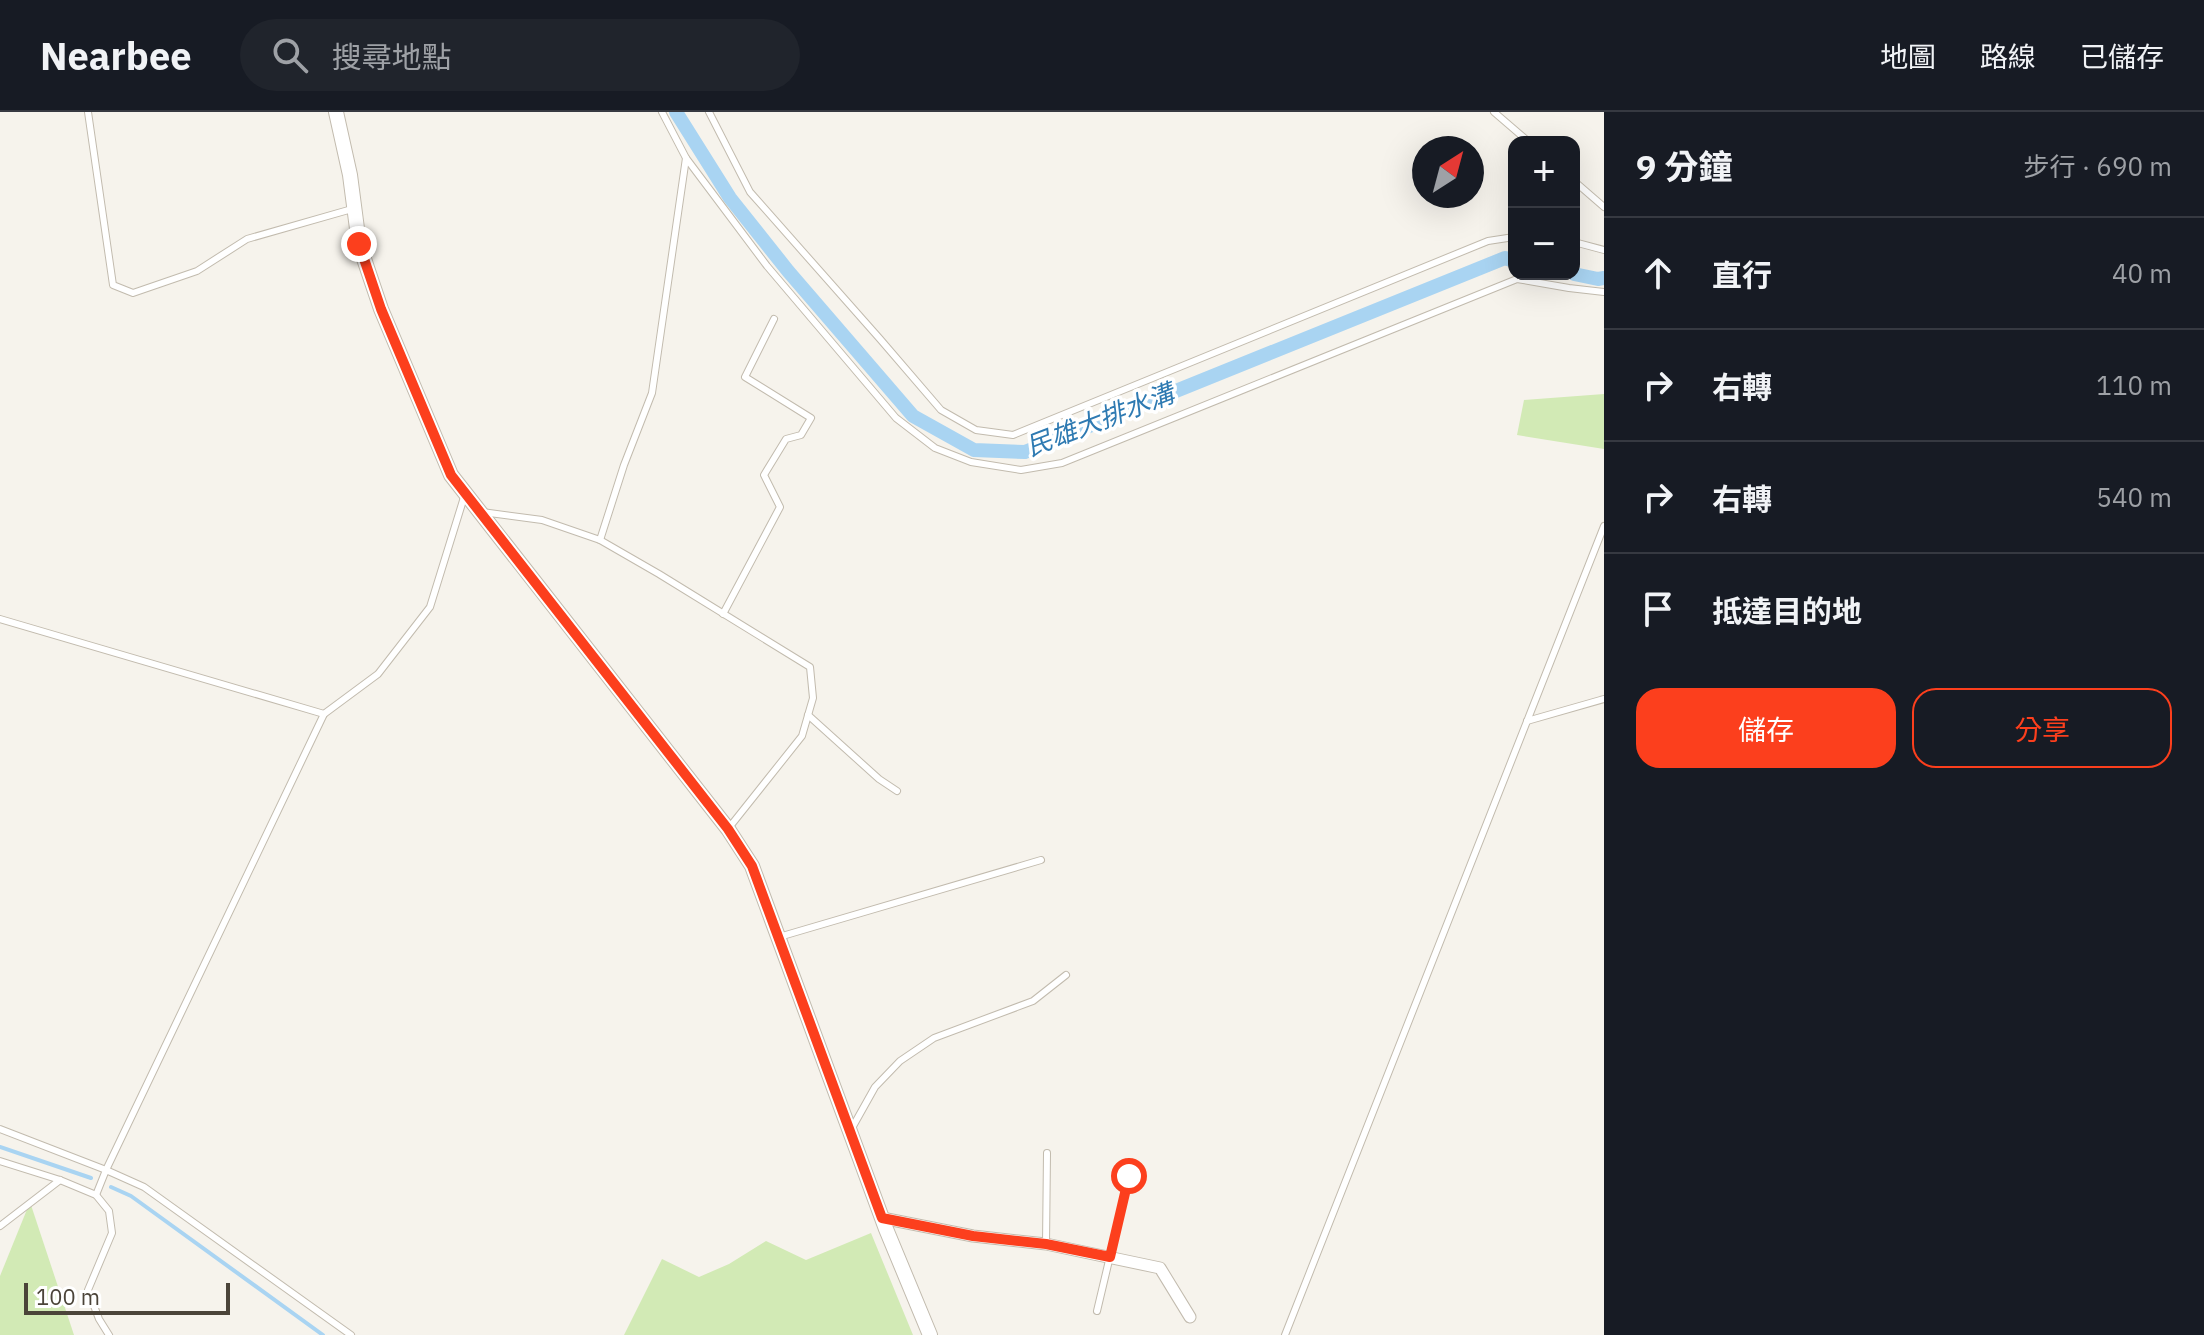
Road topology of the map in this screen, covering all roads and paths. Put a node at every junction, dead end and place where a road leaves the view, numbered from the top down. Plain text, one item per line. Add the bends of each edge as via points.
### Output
1 (88, 112) edge
2 (336, 112) edge
3 (662, 112) edge
4 (709, 112) edge
5 (1494, 112) edge
6 (1522, 136) edge
7 (686, 158) junction
8 (1580, 186) edge
9 (1603, 204) edge
10 (355, 209) junction
11 (1508, 238) edge
12 (1580, 244) edge
13 (1604, 250) edge
14 (1604, 292) edge
15 (774, 319) dead end
16 (465, 494) junction
17 (478, 511) junction
18 (1604, 526) edge
19 (600, 540) junction
20 (723, 614) junction
21 (0, 619) edge
22 (1604, 699) edge
23 (324, 714) junction
24 (808, 715) junction
25 (1527, 721) junction
26 (897, 791) dead end
27 (728, 829) junction
28 (1041, 860) dead end
29 (779, 937) junction
30 (1066, 975) dead end
31 (0, 1129) edge
32 (850, 1131) junction
33 (1047, 1153) dead end
34 (0, 1161) edge
35 (106, 1170) junction
36 (1129, 1176) dead end
37 (60, 1180) junction
38 (96, 1195) junction
39 (882, 1218) junction
40 (0, 1226) edge
41 (1046, 1244) junction
42 (1110, 1257) junction
43 (1097, 1311) dead end
44 (1190, 1317) dead end
45 (109, 1335) edge
46 (351, 1335) edge
47 (930, 1335) edge
48 (1285, 1335) edge

1 - 10 lane via 113,285 133,293 197,271 247,239
2 - 10 street
3 - 7 lane
4 - 11 lane via 750,192 941,410 976,430 1013,435 1488,241
5 - 6 lane
7 - 14 lane via 767,266 896,418 935,448 971,462 1021,470 1062,463 1517,279
7 - 19 lane via 652,393
8 - 9 lane
10 - 16 street via 359,244 381,309 451,475
12 - 13 lane
15 - 20 lane via 745,377 811,418 801,435 786,439 764,475 780,507
16 - 17 street
16 - 23 lane via 430,607 378,674
17 - 19 lane via 542,520
17 - 27 street
18 - 25 lane
19 - 20 lane
20 - 24 lane via 810,667 813,698
21 - 23 lane
22 - 25 lane
23 - 35 lane
24 - 26 lane
24 - 27 lane via 802,736
25 - 48 lane
27 - 29 street via 752,866
28 - 29 lane
29 - 32 street
30 - 32 lane via 1033,1001 934,1038 900,1061 875,1087
31 - 35 lane
32 - 39 street
33 - 41 lane
34 - 37 lane
35 - 38 lane
35 - 46 lane via 144,1187
36 - 42 lane
37 - 38 lane
37 - 40 lane
38 - 45 lane via 109,1211 112,1233 88,1290
39 - 41 street
39 - 47 street
41 - 42 street
42 - 43 lane
42 - 44 street via 1160,1268

